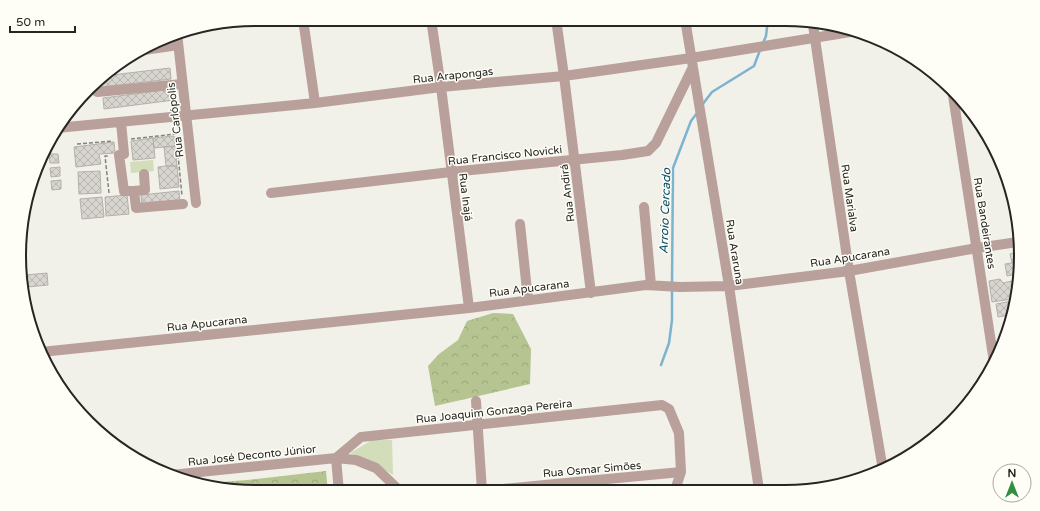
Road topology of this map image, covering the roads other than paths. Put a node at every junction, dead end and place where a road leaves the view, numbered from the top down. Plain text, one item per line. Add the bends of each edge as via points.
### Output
1 (304, 26) edge
2 (432, 26) edge
3 (557, 26) edge
4 (686, 26) edge
5 (813, 28) edge
6 (841, 33) edge
7 (815, 37) junction
8 (178, 40) edge
9 (178, 45) junction
10 (158, 48) edge
11 (691, 58) junction
12 (692, 69) junction
13 (564, 76) junction
14 (182, 84) junction
15 (441, 87) junction
16 (97, 92) dead end
17 (954, 100) edge
18 (315, 103) junction
19 (187, 115) junction
20 (121, 122) junction
21 (66, 127) edge
22 (575, 160) junction
23 (451, 172) junction
24 (144, 174) dead end
25 (134, 191) junction
26 (271, 193) dead end
27 (196, 203) dead end
28 (183, 204) road end
29 (644, 207) dead end
30 (520, 224) dead end
31 (1014, 243) edge
32 (977, 248) junction
33 (849, 271) junction
34 (652, 285) junction
35 (728, 286) junction
36 (591, 293) junction
37 (528, 300) junction
38 (469, 308) junction
39 (47, 351) edge
40 (993, 352) edge
41 (476, 401) dead end
42 (478, 425) junction
43 (336, 458) junction
44 (882, 463) edge
45 (681, 472) junction
46 (184, 474) edge
47 (338, 485) edge
48 (393, 485) edge
49 (482, 485) edge
50 (545, 485) edge
51 (677, 485) edge
52 (758, 485) edge

1 - 18 street
2 - 15 street, Rua Inajá
3 - 13 street, Rua Andirá
4 - 11 street, Rua Araruna
5 - 7 street, Rua Marialva
6 - 7 street, Rua Arapongas
7 - 11 street, Rua Arapongas
7 - 33 street, Rua Marialva
8 - 9 street, Rua Carlópolis
9 - 10 street
9 - 14 street, Rua Carlópolis
11 - 12 street, Rua Araruna
11 - 13 street, Rua Arapongas
12 - 22 street, Rua Francisco Novicki via 656,143 648,151
12 - 35 street, Rua Araruna
13 - 15 street, Rua Arapongas
13 - 22 street, Rua Andirá
14 - 16 street
14 - 19 street, Rua Carlópolis
15 - 18 street, Rua Arapongas
15 - 23 street, Rua Inajá
17 - 32 street, Rua Bandeirantes
18 - 19 street, Rua Arapongas
19 - 20 street, Rua Arapongas
19 - 27 street, Rua Carlópolis
20 - 21 street, Rua Arapongas
20 - 25 street via 124,154 119,155 124,191
22 - 23 street, Rua Francisco Novicki
22 - 36 street, Rua Andirá
23 - 26 street, Rua Francisco Novicki
23 - 38 street, Rua Inajá
24 - 25 street via 146,190
25 - 28 street via 136,208
29 - 34 street
30 - 37 street
31 - 32 street, Rua Apucarana
32 - 33 street, Rua Apucarana
32 - 40 street, Rua Bandeirantes
33 - 35 street, Rua Apucarana
33 - 44 street, Rua Marialva
34 - 35 street, Rua Apucarana
34 - 36 street, Rua Apucarana
35 - 52 street, Rua Araruna
36 - 37 street, Rua Apucarana
37 - 38 street, Rua Apucarana
38 - 39 street, Rua Apucarana
41 - 42 street
42 - 43 street, Rua Joaquim Gonzaga Pereira via 361,437
42 - 45 street, Rua Joaquim Gonzaga Pereira via 662,405 669,409 679,433
42 - 49 street
43 - 46 street, Rua José Deconto Júnior
43 - 47 street
43 - 48 street, Rua José Deconto Júnior via 356,460 376,468
45 - 50 street, Rua Osmar Simões
45 - 51 street

